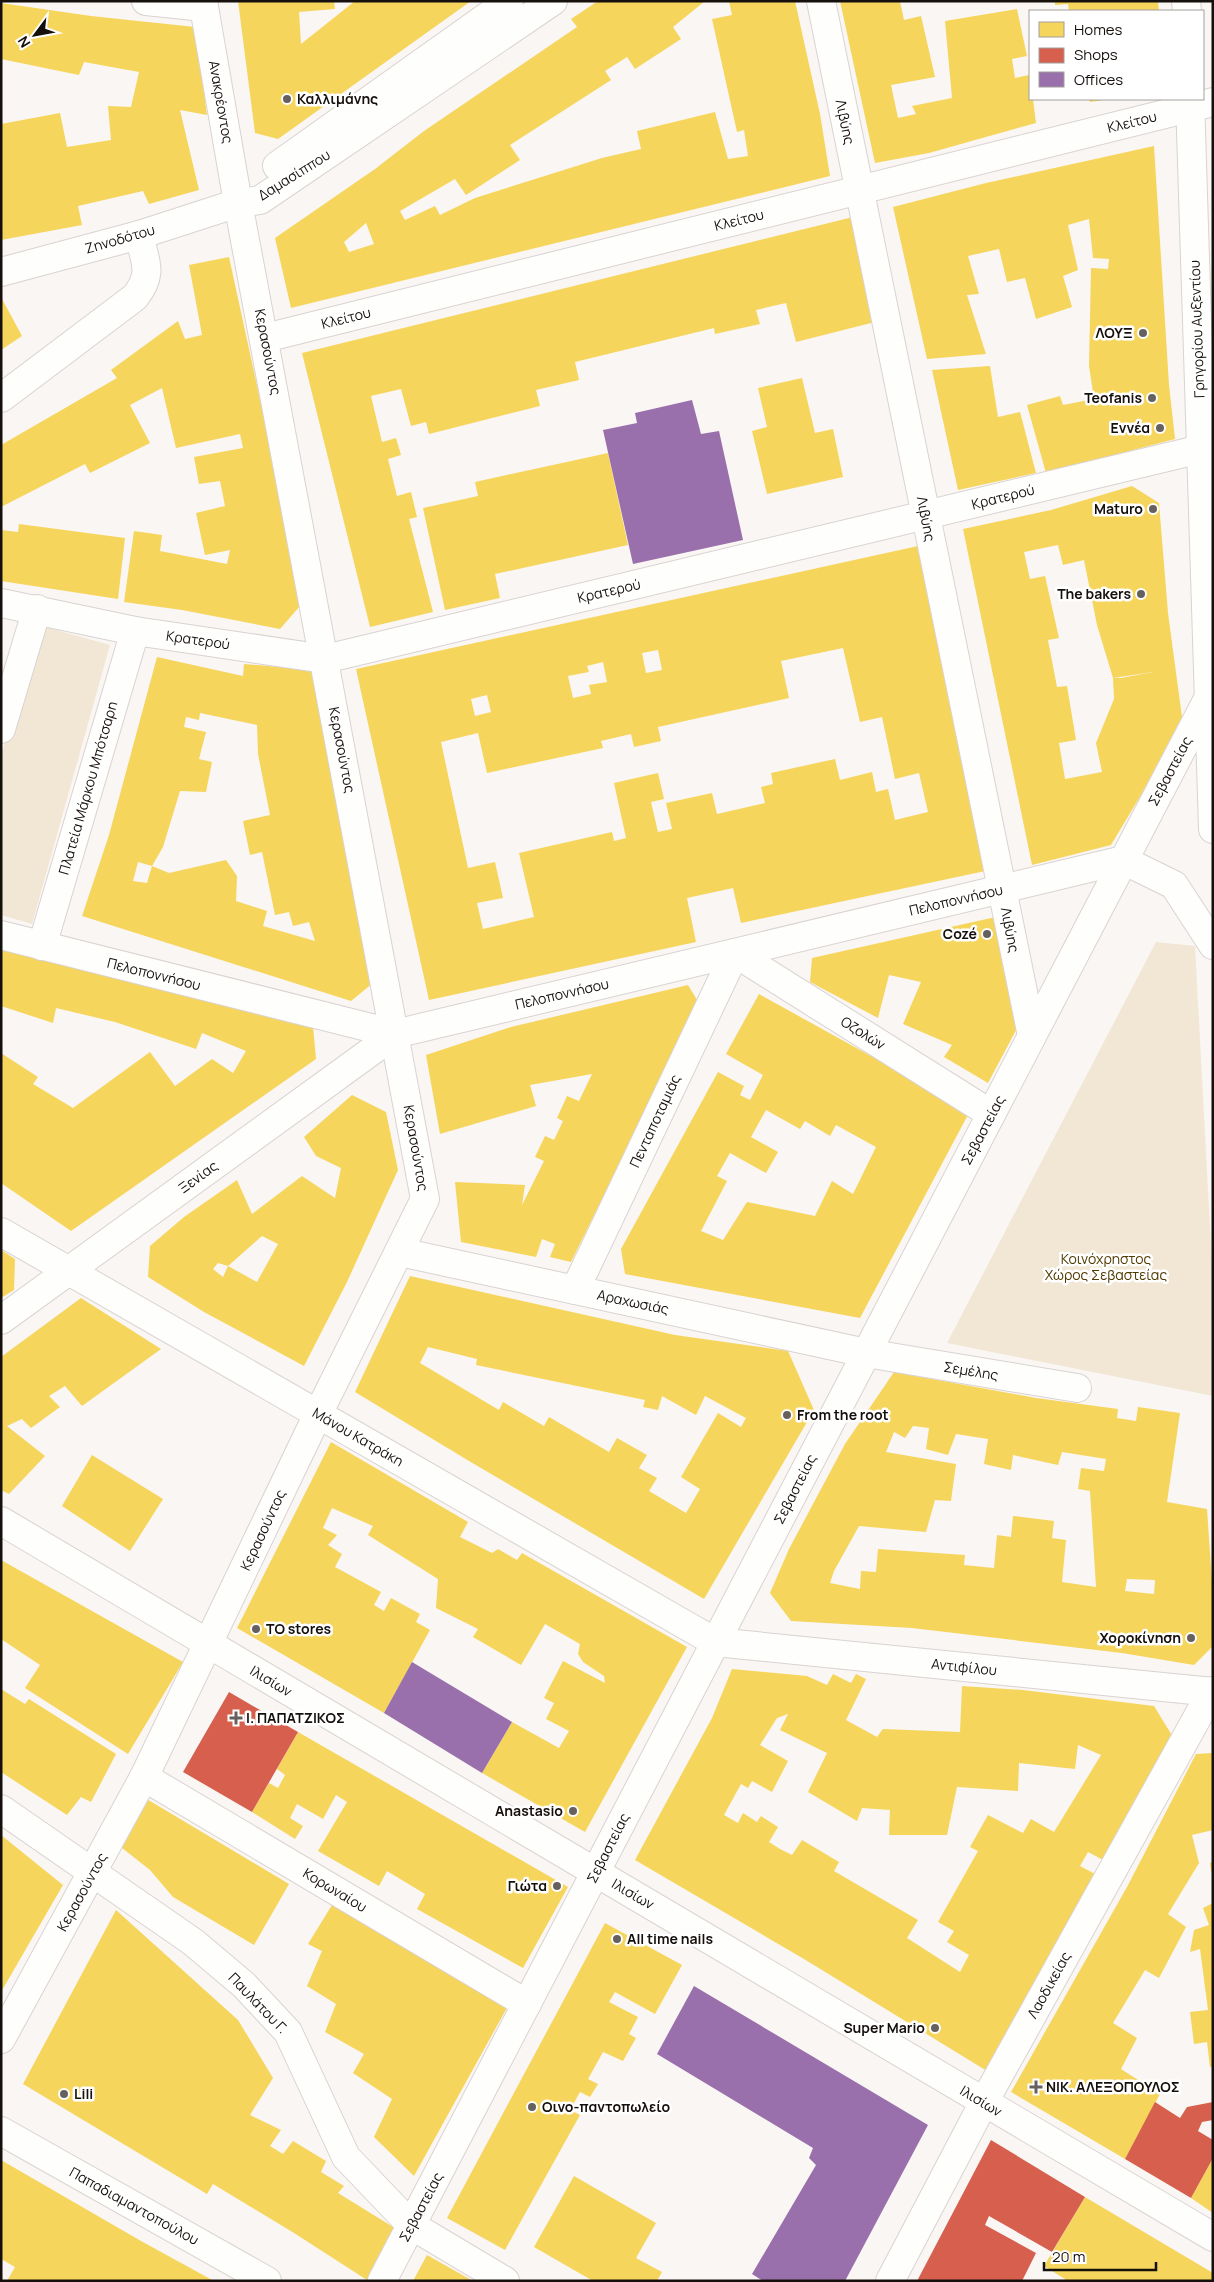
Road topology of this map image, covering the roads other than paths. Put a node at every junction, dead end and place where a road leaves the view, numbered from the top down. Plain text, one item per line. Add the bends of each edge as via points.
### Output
1 (146, 1) edge
2 (509, 1) edge
3 (553, 1) edge
4 (821, 1) edge
5 (204, 4) edge
6 (1197, 103) edge
7 (859, 190) junction
8 (238, 203) junction
9 (139, 235) junction
10 (1, 272) edge
11 (265, 338) junction
12 (1, 398) edge
13 (1207, 448) edge
14 (926, 515) junction
15 (1, 603) edge
16 (37, 610) junction
17 (135, 631) junction
18 (325, 659) junction
19 (1211, 697) edge
20 (1, 729) edge
21 (1213, 829) edge
22 (1123, 860) junction
23 (1002, 889) junction
24 (1, 935) edge
25 (1213, 945) edge
26 (42, 946) junction
27 (735, 953) junction
28 (395, 1034) junction
29 (1032, 1036) junction
30 (991, 1114) junction
31 (1, 1232) edge
32 (400, 1252) junction
33 (69, 1271) junction
34 (575, 1290) junction
35 (1, 1320) edge
36 (866, 1353) junction
37 (1077, 1388) dead end
38 (318, 1414) junction
39 (1, 1521) edge
40 (715, 1642) junction
41 (209, 1644) junction
42 (1213, 1692) edge
43 (144, 1776) junction
44 (1, 1809) edge
45 (94, 1872) junction
46 (596, 1872) junction
47 (527, 2004) junction
48 (1, 2039) edge
49 (984, 2102) junction
50 (1, 2131) edge
51 (411, 2225) junction
52 (1213, 2237) edge
53 (267, 2281) edge
54 (382, 2281) edge
55 (505, 2281) edge
56 (890, 2281) edge

1 - 5 street
2 - 8 street, Δαμασίππου via 250,185
3 - 8 street, Δαμασίππου via 260,200
4 - 7 street, Λιβύης
5 - 8 street, Ανακρέοντος
6 - 7 street, Κλείτου
6 - 13 street, Γρηγορίου Αυξεντίου
7 - 11 street, Κλείτου
7 - 14 street, Λιβύης
8 - 9 street, Ζηνοδότου
8 - 11 street, Κερασούντος
9 - 10 street, Ζηνοδότου
9 - 12 street via 148,276 135,297
11 - 18 street, Κερασούντος
13 - 14 street, Κρατερού
13 - 19 street, Γρηγορίου Αυξεντίου
14 - 18 street, Κρατερού
14 - 23 street, Λιβύης
15 - 16 street, Κρατερού
16 - 17 street, Κρατερού
16 - 20 street
17 - 18 street, Κρατερού
17 - 26 street, Πλατεία Μάρκου Μπότσαρη
18 - 28 street, Κερασούντος
19 - 21 street, Γρηγορίου Αυξεντίου
19 - 22 street, Σεβαστείας
22 - 23 street, Πελοποννήσου
22 - 25 street via 1174,885
22 - 29 street, Σεβαστείας
23 - 27 street, Πελοποννήσου
23 - 29 street, Λιβύης
24 - 26 street, Πελοποννήσου
26 - 28 street, Πελοποννήσου
27 - 28 street, Πελοποννήσου
27 - 30 street, Οζολών
27 - 34 street, Πενταποταμιάς
28 - 32 street, Κερασούντος via 425,1199
28 - 33 street, Ξενίας
29 - 30 street, Σεβαστείας
30 - 36 street, Σεβαστείας
31 - 33 street, Μάνου Κατράκη
32 - 34 street, Αραχωσιάς
32 - 38 street, Κερασούντος
33 - 35 street, Ξενίας
33 - 38 street, Μάνου Κατράκη
34 - 36 street, Αραχωσιάς
36 - 37 street, Σεμέλης
36 - 40 street, Σεβαστείας
38 - 40 street, Μάνου Κατράκη
38 - 41 street, Κερασούντος
39 - 41 street, Ιλισίων
40 - 42 street, Αντιφίλου
40 - 46 street, Σεβαστείας
41 - 43 street, Κερασούντος
41 - 46 street, Ιλισίων
42 - 49 street, Λαοδικείας
43 - 45 street, Κερασούντος
43 - 47 street, Κορωναίου
44 - 45 street, Παυλάτου Γ.
45 - 48 street, Κερασούντος
45 - 51 street, Παυλάτου Γ. via 193,1942 244,1985 288,2032 346,2157
46 - 47 street, Σεβαστείας
46 - 49 street, Ιλισίων
47 - 51 street, Σεβαστείας
49 - 52 street, Ιλισίων
49 - 56 street, Λαοδικείας
50 - 53 street, Παπαδιαμαντοπούλου
51 - 54 street, Σεβαστείας
51 - 55 street, Παυλάτου Γ.

